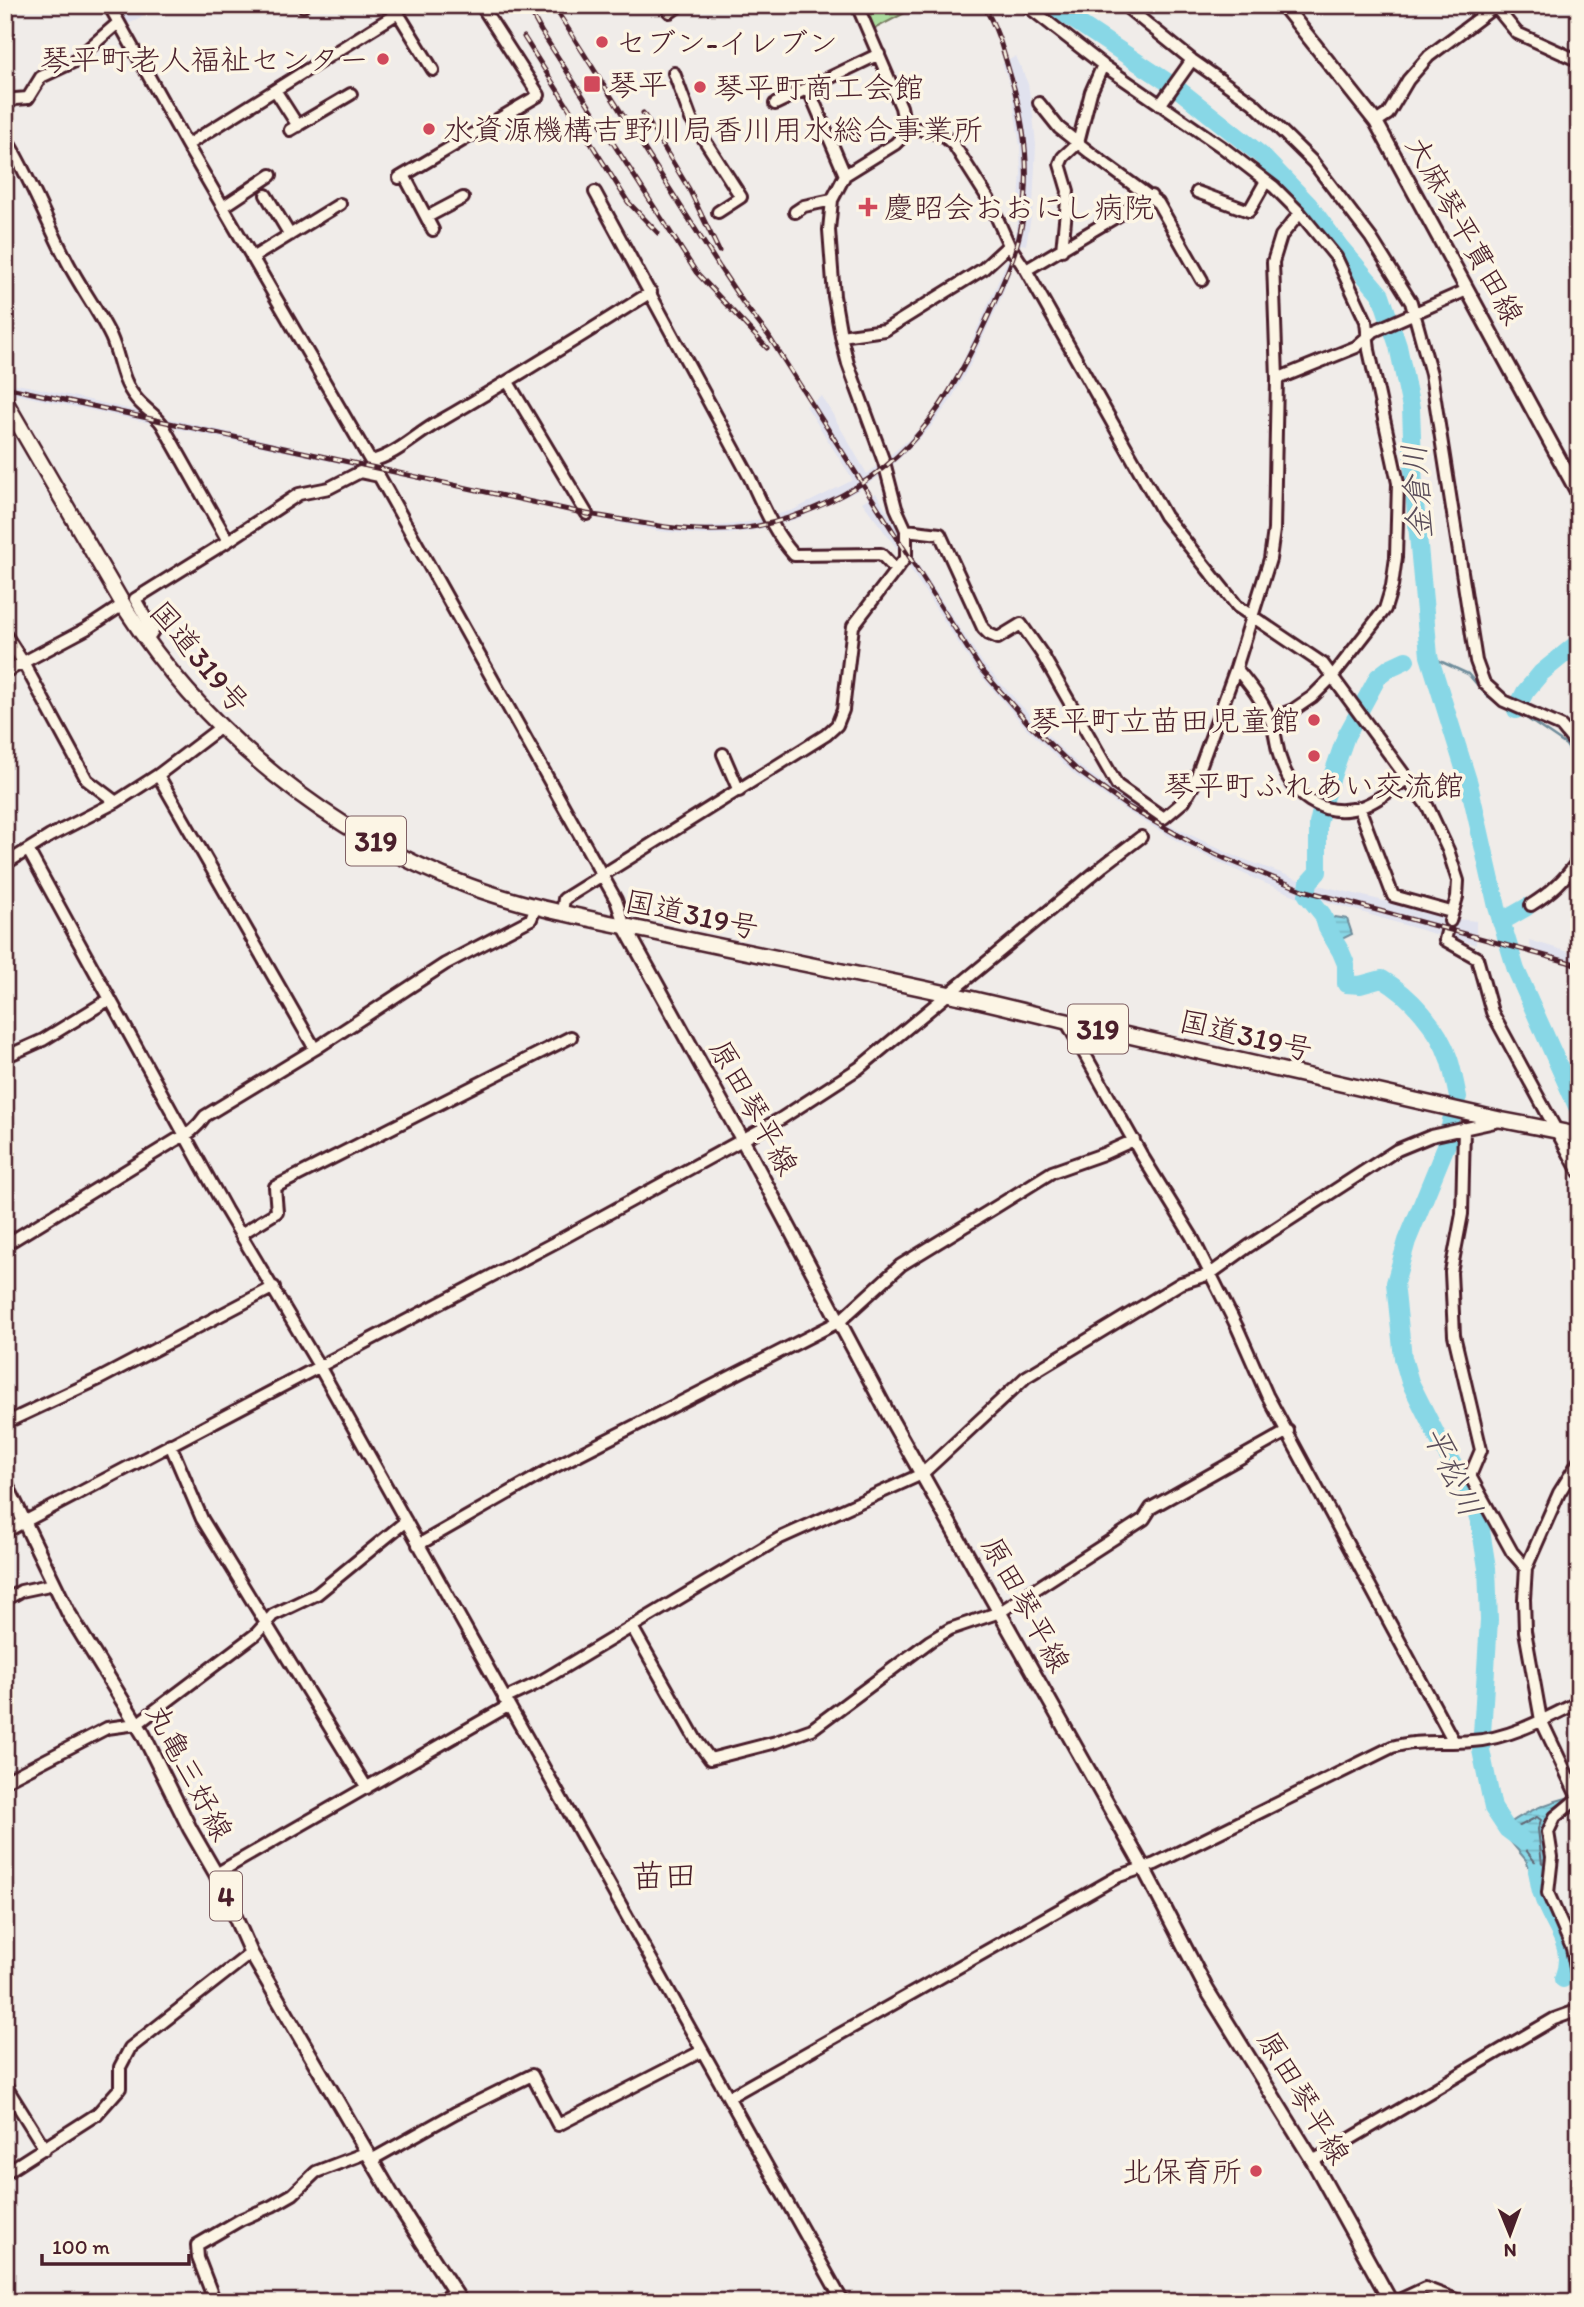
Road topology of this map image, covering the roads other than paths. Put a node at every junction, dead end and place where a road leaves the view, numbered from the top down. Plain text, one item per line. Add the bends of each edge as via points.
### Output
1 (109, 5) edge
2 (481, 5) edge
3 (857, 5) edge
4 (1026, 5) edge
5 (1124, 5) edge
6 (1283, 5) edge
7 (1495, 6) edge
8 (395, 8) edge
9 (118, 23) junction
10 (879, 54) junction
11 (1192, 60) junction
12 (1579, 61) edge
13 (1103, 65) junction
14 (433, 70) dead end
15 (674, 73) dead end
16 (808, 88) junction
17 (275, 90) junction
18 (351, 94) dead end
19 (1039, 103) dead end
20 (775, 104) dead end
21 (1160, 104) junction
22 (5, 105) edge
23 (1376, 122) junction
24 (905, 126) junction
25 (5, 137) edge
26 (1078, 143) junction
27 (187, 145) junction
28 (271, 175) dead end
29 (845, 175) junction
30 (1266, 181) junction
31 (596, 192) dead end
32 (1197, 192) dead end
33 (266, 195) dead end
34 (1151, 196) junction
35 (463, 198) dead end
36 (832, 200) junction
37 (340, 204) dead end
38 (223, 206) junction
39 (718, 212) dead end
40 (795, 212) dead end
41 (1300, 212) junction
42 (427, 218) junction
43 (433, 230) dead end
44 (290, 235) junction
45 (1009, 245) junction
46 (1062, 250) junction
47 (253, 258) junction
48 (1026, 270) junction
49 (1202, 280) dead end
50 (1467, 290) junction
51 (651, 292) junction
52 (1411, 315) junction
53 (1371, 333) junction
54 (841, 336) junction
55 (1277, 379) junction
56 (508, 382) junction
57 (5, 401) edge
58 (370, 461) junction
59 (379, 476) junction
60 (1579, 495) edge
61 (587, 514) dead end
62 (906, 530) junction
63 (228, 541) junction
64 (895, 569) junction
65 (118, 608) dead end
66 (1252, 617) junction
67 (5, 634) edge
68 (146, 640) junction
69 (23, 662) junction
70 (1236, 668) junction
71 (5, 672) edge
72 (1332, 677) junction
73 (1270, 719) junction
74 (221, 727) junction
75 (1579, 748) edge
76 (723, 754) dead end
77 (158, 775) junction
78 (1407, 779) junction
79 (739, 791) junction
80 (116, 802) junction
81 (1359, 807) junction
82 (1141, 837) dead end
83 (28, 850) junction
84 (1579, 859) edge
85 (5, 864) edge
86 (602, 876) junction
87 (1531, 905) dead end
88 (536, 906) junction
89 (562, 912) junction
90 (1449, 922) junction
91 (625, 926) junction
92 (949, 994) junction
93 (110, 999) junction
94 (1066, 1021) junction
95 (571, 1037) dead end
96 (316, 1049) junction
97 (5, 1057) edge
98 (1502, 1120) junction
99 (1464, 1128) junction
100 (1554, 1129) junction
101 (1574, 1134) edge
102 (186, 1136) junction
103 (742, 1139) junction
104 (1134, 1140) junction
105 (1579, 1172) edge
106 (242, 1234) junction
107 (5, 1245) edge
108 (1210, 1274) junction
109 (274, 1287) junction
110 (840, 1321) junction
111 (318, 1366) junction
112 (5, 1423) edge
113 (1288, 1431) junction
114 (170, 1444) junction
115 (1579, 1461) edge
116 (922, 1474) junction
117 (5, 1482) edge
118 (24, 1521) junction
119 (405, 1521) junction
120 (5, 1532) edge
121 (418, 1545) junction
122 (1526, 1568) junction
123 (54, 1584) junction
124 (5, 1600) edge
125 (1000, 1612) junction
126 (265, 1623) junction
127 (632, 1628) junction
128 (1579, 1702) edge
129 (506, 1703) junction
130 (1541, 1720) junction
131 (137, 1724) junction
132 (1454, 1742) junction
133 (5, 1781) edge
134 (367, 1787) junction
135 (1143, 1867) junction
136 (216, 1874) junction
137 (251, 1953) junction
138 (1579, 1983) edge
139 (1579, 2010) edge
140 (702, 2051) junction
141 (5, 2085) edge
142 (729, 2097) junction
143 (45, 2149) junction
144 (371, 2155) junction
145 (1313, 2161) junction
146 (5, 2173) edge
147 (458, 2297) edge
148 (215, 2302) edge
149 (437, 2302) edge
150 (843, 2302) edge
151 (1393, 2302) edge
152 (1461, 2302) edge

1 - 9 street
2 - 42 street via 539,95 402,176
3 - 10 street
4 - 13 street
5 - 11 street
6 - 23 main road, 大麻琴平貫田線
7 - 12 street via 1517,33
7 - 23 street via 1429,56 1388,114
8 - 14 street
8 - 17 street
9 - 22 street via 73,62 41,77 28,98
9 - 27 street
10 - 16 street
10 - 24 street
11 - 21 street
11 - 52 street via 1253,103 1313,162 1371,237 1411,302
13 - 21 street
13 - 26 street
15 - 39 street via 691,119 741,197
16 - 20 street
16 - 29 street
17 - 18 street via 294,128
17 - 27 street
19 - 26 street
21 - 30 street
23 - 50 main road, 大麻琴平貫田線
24 - 29 street via 895,144
24 - 45 street via 945,137 954,145 989,200
25 - 63 street via 112,339 134,397 162,424
26 - 34 street
26 - 46 street via 1060,164 1068,191
27 - 38 street
28 - 38 street
29 - 36 street
30 - 32 street via 1249,211
30 - 41 street
31 - 51 street
33 - 44 street
34 - 46 street
34 - 49 street
35 - 42 street
36 - 40 street
36 - 54 street via 830,242
37 - 44 street
38 - 47 street
41 - 53 street via 1336,257
41 - 55 street via 1281,236 1273,262
42 - 43 street
44 - 47 street
45 - 48 street
45 - 54 street via 983,269 885,330
46 - 48 street
47 - 58 street
48 - 66 street via 1165,516 1237,606
50 - 52 street
50 - 60 main road, 大麻琴平貫田線
51 - 56 street
51 - 64 street via 785,545 794,555 881,554
52 - 53 street
52 - 75 street via 1431,374 1476,661 1484,683 1504,701 1561,726
53 - 55 street via 1356,347
53 - 72 street via 1369,350 1398,483 1396,557 1385,609
54 - 62 street
55 - 66 street via 1274,530
56 - 58 street via 387,457
56 - 61 street
57 - 68 highway, 国道319号 / 319
58 - 59 street
59 - 63 street via 360,472 329,488 299,494
59 - 86 street
62 - 64 street via 906,557
62 - 70 street via 940,534 989,634 998,638 1021,624 1117,785 1164,818 1184,801 1194,784
63 - 68 street via 135,599 153,631
64 - 79 street via 853,626 843,710 837,725
65 - 69 street
66 - 70 street
66 - 72 street via 1323,664
67 - 69 street
68 - 74 highway, 国道319号 / 319
69 - 71 street
69 - 80 street via 86,779
70 - 73 street
72 - 73 street via 1302,704
72 - 78 street
73 - 81 street via 1280,758 1303,797 1329,809
74 - 77 street
74 - 88 highway, 国道319号 / 319 via 315,804 363,835 455,881
76 - 79 street
77 - 80 street
77 - 96 street
78 - 81 street
78 - 90 street via 1428,807 1458,880
79 - 86 street
80 - 83 street
81 - 90 street via 1393,896
82 - 92 street
83 - 85 street
83 - 93 street
84 - 87 street via 1563,881
86 - 89 street via 564,899
86 - 91 street
88 - 89 highway, 国道319号 / 319
88 - 96 street via 531,919 445,964
89 - 91 highway, 国道319号 / 319
90 - 100 street via 1445,940 1478,958 1492,1012
91 - 92 highway, 国道319号 / 319
91 - 103 main road, 原田琴平線
92 - 94 highway, 国道319号 / 319
92 - 103 street via 859,1068
93 - 97 street
93 - 102 street
94 - 98 highway, 国道319号 / 319
94 - 104 street
95 - 106 street via 275,1187 277,1212
96 - 102 street via 205,1116
98 - 99 street
98 - 100 highway, 国道319号 / 319
99 - 108 street via 1396,1150
99 - 122 street via 1462,1214 1451,1272 1454,1335 1481,1450 1470,1476 1512,1552
100 - 101 highway, 国道319号 / 319
100 - 105 street
102 - 106 street
102 - 107 street
103 - 110 main road, 原田琴平線
103 - 111 street
104 - 108 street
104 - 110 street via 1052,1172 901,1265
106 - 109 street
108 - 113 street
108 - 116 street via 1181,1283 1026,1377
109 - 111 street
109 - 112 street
110 - 116 main road, 原田琴平線
110 - 121 street via 554,1467
111 - 114 street
111 - 119 street
113 - 125 street via 1151,1508 1144,1519
113 - 132 street
114 - 118 street
114 - 126 street via 202,1519
115 - 122 street via 1559,1493
116 - 125 main road, 原田琴平線
116 - 127 street via 780,1538
117 - 118 main road, 丸亀三好線 / 4
118 - 120 street
118 - 123 main road, 丸亀三好線 / 4
119 - 121 street
119 - 126 street via 317,1594
121 - 129 street
122 - 130 street via 1525,1631
123 - 124 street via 21,1591
123 - 131 main road, 丸亀三好線 / 4
125 - 127 street via 930,1641 812,1729 710,1759
125 - 135 main road, 原田琴平線
126 - 131 street
126 - 134 street
127 - 129 street
128 - 130 street
129 - 134 street
129 - 140 street
130 - 132 street via 1495,1737
130 - 138 street via 1578,1798 1555,1817 1548,1832 1552,1857 1548,1893 1572,1948
131 - 133 street via 107,1728
131 - 136 main road, 丸亀三好線 / 4
132 - 135 street via 1410,1742 1392,1747
134 - 136 street
135 - 142 street via 1119,1876
135 - 145 main road, 原田琴平線 via 1207,1990
136 - 137 main road, 丸亀三好線 / 4
137 - 143 street via 130,2048 120,2067 120,2088 97,2115
137 - 144 main road, 丸亀三好線 / 4
139 - 145 street via 1554,2019
140 - 142 street
140 - 144 street via 558,2125 532,2075
141 - 143 street
142 - 150 street
143 - 146 street
144 - 147 main road, 丸亀三好線 / 4
144 - 148 street via 316,2172 293,2194 197,2245
145 - 151 main road, 原田琴平線
147 - 149 street
151 - 152 street via 1425,2288

